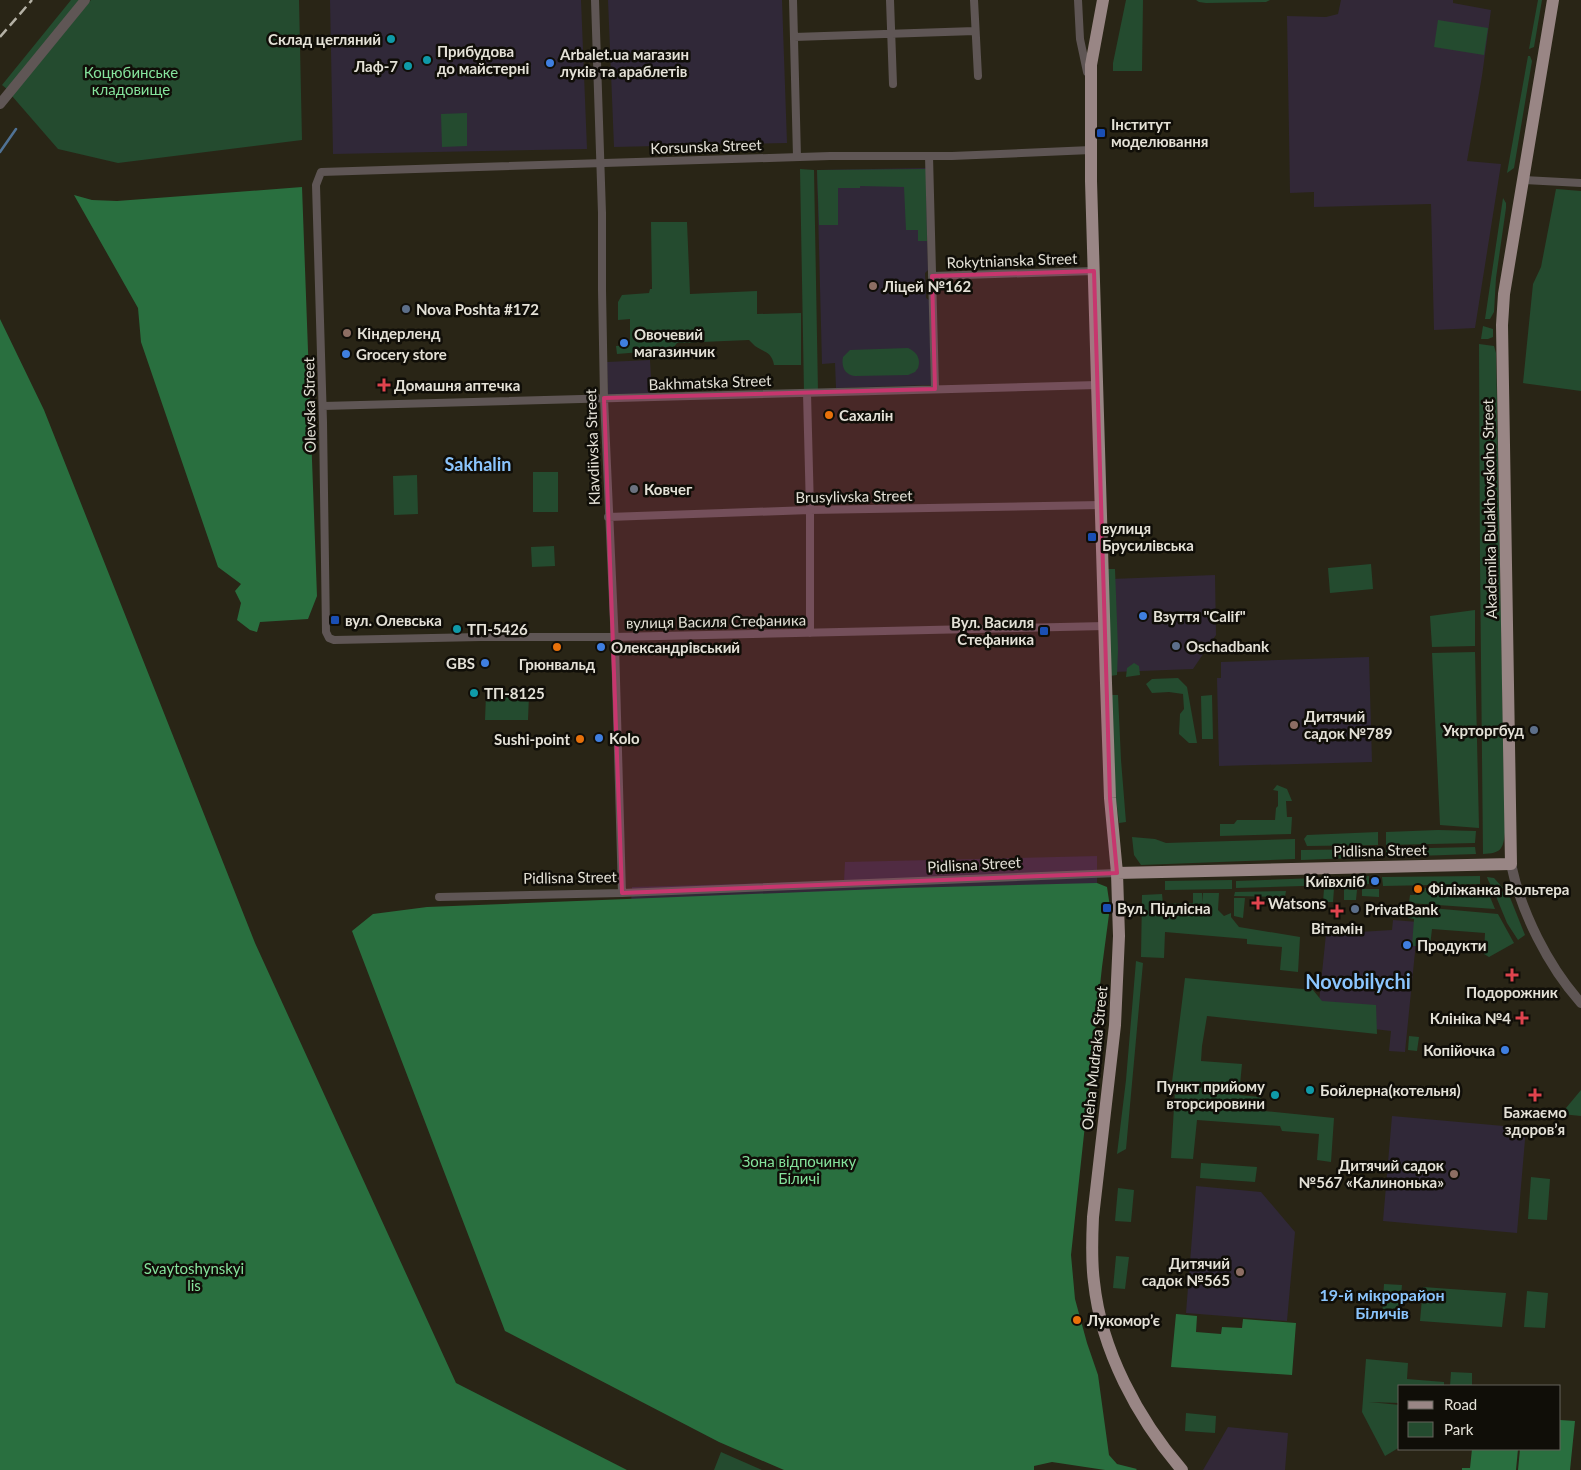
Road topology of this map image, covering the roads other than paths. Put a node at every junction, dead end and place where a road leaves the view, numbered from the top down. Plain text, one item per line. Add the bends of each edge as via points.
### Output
1 (85, 0) edge
2 (595, 0) edge
3 (793, 0) edge
4 (890, 0) edge
5 (974, 0) edge
6 (1078, 0) edge
7 (1103, 0) edge
8 (1553, 0) edge
9 (975, 31) junction
10 (891, 34) junction
11 (794, 37) junction
12 (978, 76) dead end
13 (893, 84) dead end
14 (1090, 86) junction
15 (0, 104) edge
16 (1091, 150) junction
17 (929, 156) junction
18 (797, 157) junction
19 (601, 163) junction
20 (322, 172) joint
21 (1522, 180) junction
22 (1581, 183) edge
23 (1094, 271) junction
24 (932, 276) junction
25 (1097, 385) junction
26 (935, 389) junction
27 (807, 393) junction
28 (604, 398) junction
29 (323, 406) junction
30 (1101, 505) junction
31 (810, 510) junction
32 (608, 517) junction
33 (1104, 626) junction
34 (810, 632) junction
35 (614, 637) junction
36 (329, 638) joint
37 (1511, 864) junction
38 (1117, 873) junction
39 (622, 893) junction
40 (439, 897) dead end
41 (1581, 1003) edge
42 (1182, 1470) edge

1 - 15 street
2 - 19 street, Klavdiivska Street
3 - 11 street
4 - 10 street
5 - 9 street
6 - 14 street via 1080,39
7 - 14 main road
8 - 21 main road, Akademika Bulakhovskoho Street
9 - 10 street
9 - 12 street
10 - 11 street
10 - 13 street
11 - 18 street
14 - 16 main road, Oleha Mudraka Street
16 - 17 street, Korsunska Street
16 - 23 main road, Oleha Mudraka Street
17 - 18 street, Korsunska Street
17 - 24 street, Rokytnianska Street
18 - 19 street, Korsunska Street
19 - 20 street, Korsunska Street
19 - 28 street, Klavdiivska Street
20 - 29 street, Olevska Street via 316,185
21 - 22 street
21 - 37 main road, Akademika Bulakhovskoho Street via 1502,324
23 - 24 street, Rokytnianska Street
23 - 25 main road, Oleha Mudraka Street
24 - 26 street, Rokytnianska Street
25 - 26 street, Bakhmatska Street
25 - 30 main road, Oleha Mudraka Street
26 - 27 street, Bakhmatska Street
27 - 28 street, Bakhmatska Street
27 - 31 street
28 - 29 street, Bakhmatska Street
28 - 32 street, Klavdiivska Street
29 - 36 street, Olevska Street via 326,632
30 - 31 street, Brusylivska Street
30 - 33 main road, Oleha Mudraka Street
31 - 32 street, Brusylivska Street
31 - 34 street
32 - 35 street, Klavdiivska Street
33 - 34 street, вулиця Василя Стефаника
33 - 38 main road, Oleha Mudraka Street via 1110,798
34 - 35 street, вулиця Василя Стефаника
35 - 36 street, вулиця Василя Стефаника
35 - 39 street, Klavdiivska Street
37 - 38 main road, Pidlisna Street
37 - 41 street, Akademika Bulakhovskoho Street via 1521,900 1538,937
38 - 39 street, Pidlisna Street
38 - 42 main road, Oleha Mudraka Street via 1116,1017 1093,1217 1094,1282 1107,1338 1130,1394 1155,1437
39 - 40 street, Pidlisna Street

